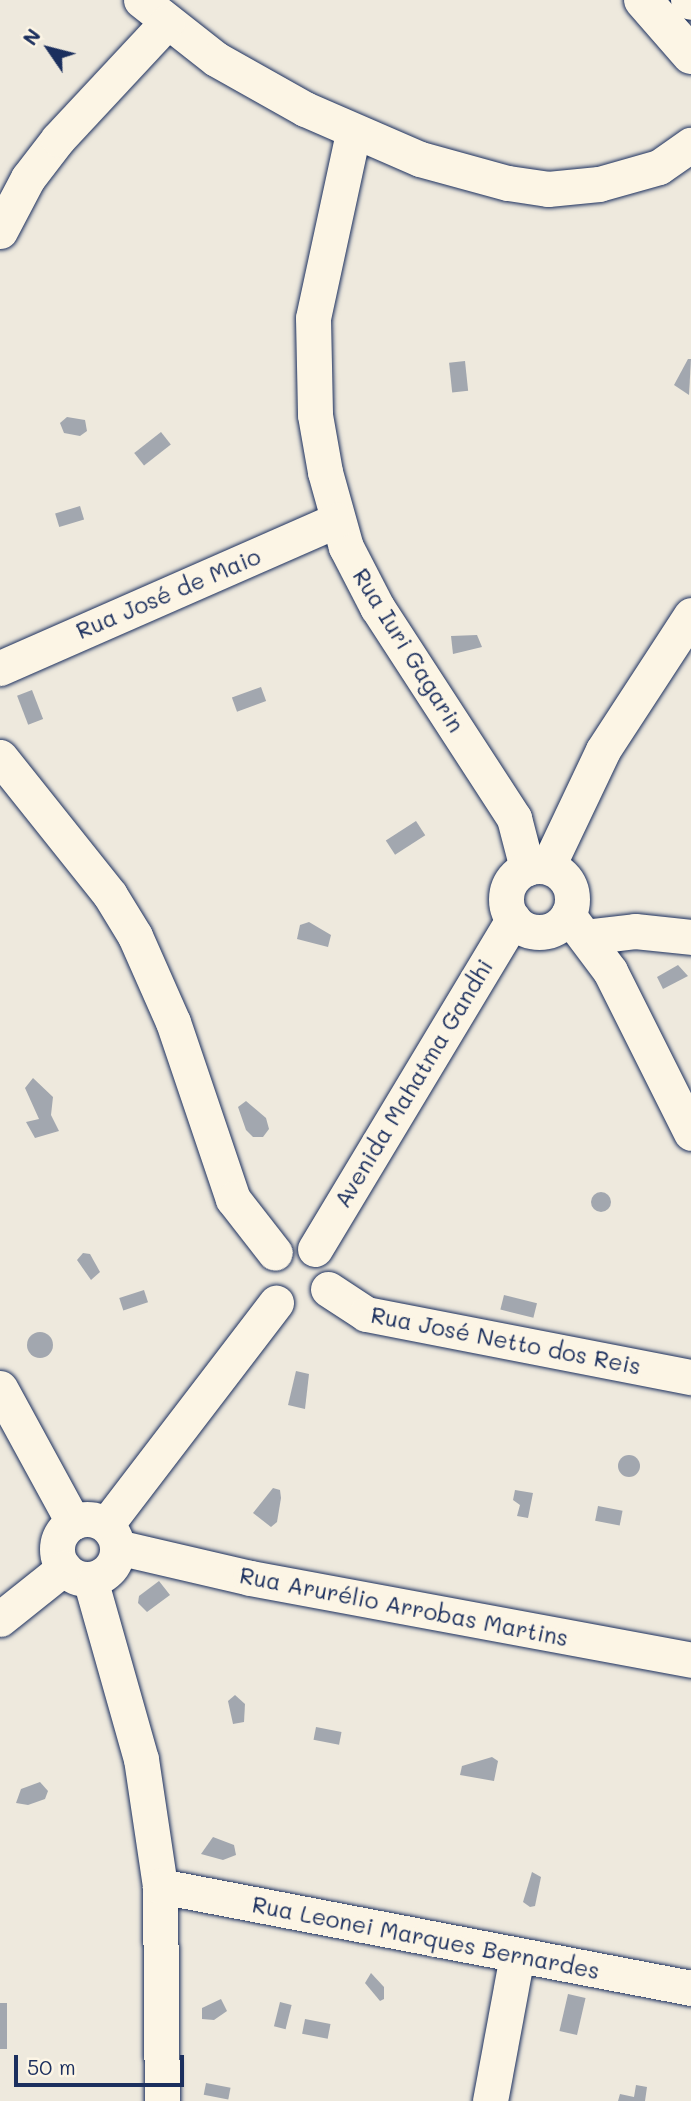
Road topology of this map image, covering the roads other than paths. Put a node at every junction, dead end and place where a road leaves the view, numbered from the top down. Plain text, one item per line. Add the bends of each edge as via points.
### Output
1 (141, 0) edge
2 (643, 0) edge
3 (167, 22) junction
4 (691, 55) edge
5 (353, 133) junction
6 (691, 145) edge
7 (0, 231) edge
8 (337, 520) junction
9 (691, 615) edge
10 (0, 668) edge
11 (0, 757) edge
12 (537, 867) junction
13 (513, 919) junction
14 (577, 926) junction
15 (691, 937) edge
16 (691, 1133) edge
17 (315, 1249) junction
18 (275, 1253) junction
19 (328, 1289) junction
20 (276, 1303) junction
21 (691, 1377) edge
22 (0, 1388) edge
23 (99, 1532) junction
24 (77, 1574) junction
25 (0, 1619) edge
26 (691, 1660) edge
27 (160, 1886) junction
28 (517, 1955) junction
29 (691, 1988) edge
30 (162, 2101) edge
31 (490, 2101) edge

1 - 3 street
2 - 4 main road
3 - 5 street via 216,59
3 - 7 street via 58,139 28,178
5 - 6 street via 421,159 548,189 634,177 659,167
5 - 8 street, Rua Iuri Gagarin via 313,318 315,415
8 - 10 street, Rua José de Maio
8 - 12 street, Rua Iuri Gagarin via 377,607 514,818
9 - 12 street via 603,750
11 - 18 street via 110,895 135,936 173,1022 233,1199
12 - 13 street via 507,890
12 - 14 street via 570,886
13 - 14 street via 537,932
13 - 17 street, Avenida Mahatma Gandhi
14 - 15 street
14 - 16 street via 610,971
17 - 18 street via 294,1244
17 - 19 street via 328,1267
18 - 20 street via 264,1278
19 - 20 street via 305,1309
19 - 21 street, Rua José Netto dos Reis via 366,1314
20 - 23 street
22 - 23 street
23 - 24 street via 110,1569
23 - 24 street via 59,1538 58,1559
23 - 26 street, Rua Arurélio Arrobas Martins via 250,1578
24 - 25 street
24 - 27 street via 141,1759
27 - 28 street, Rua Leonei Marques Bernardes
27 - 30 street
28 - 29 street, Rua Leonei Marques Bernardes
28 - 31 street

